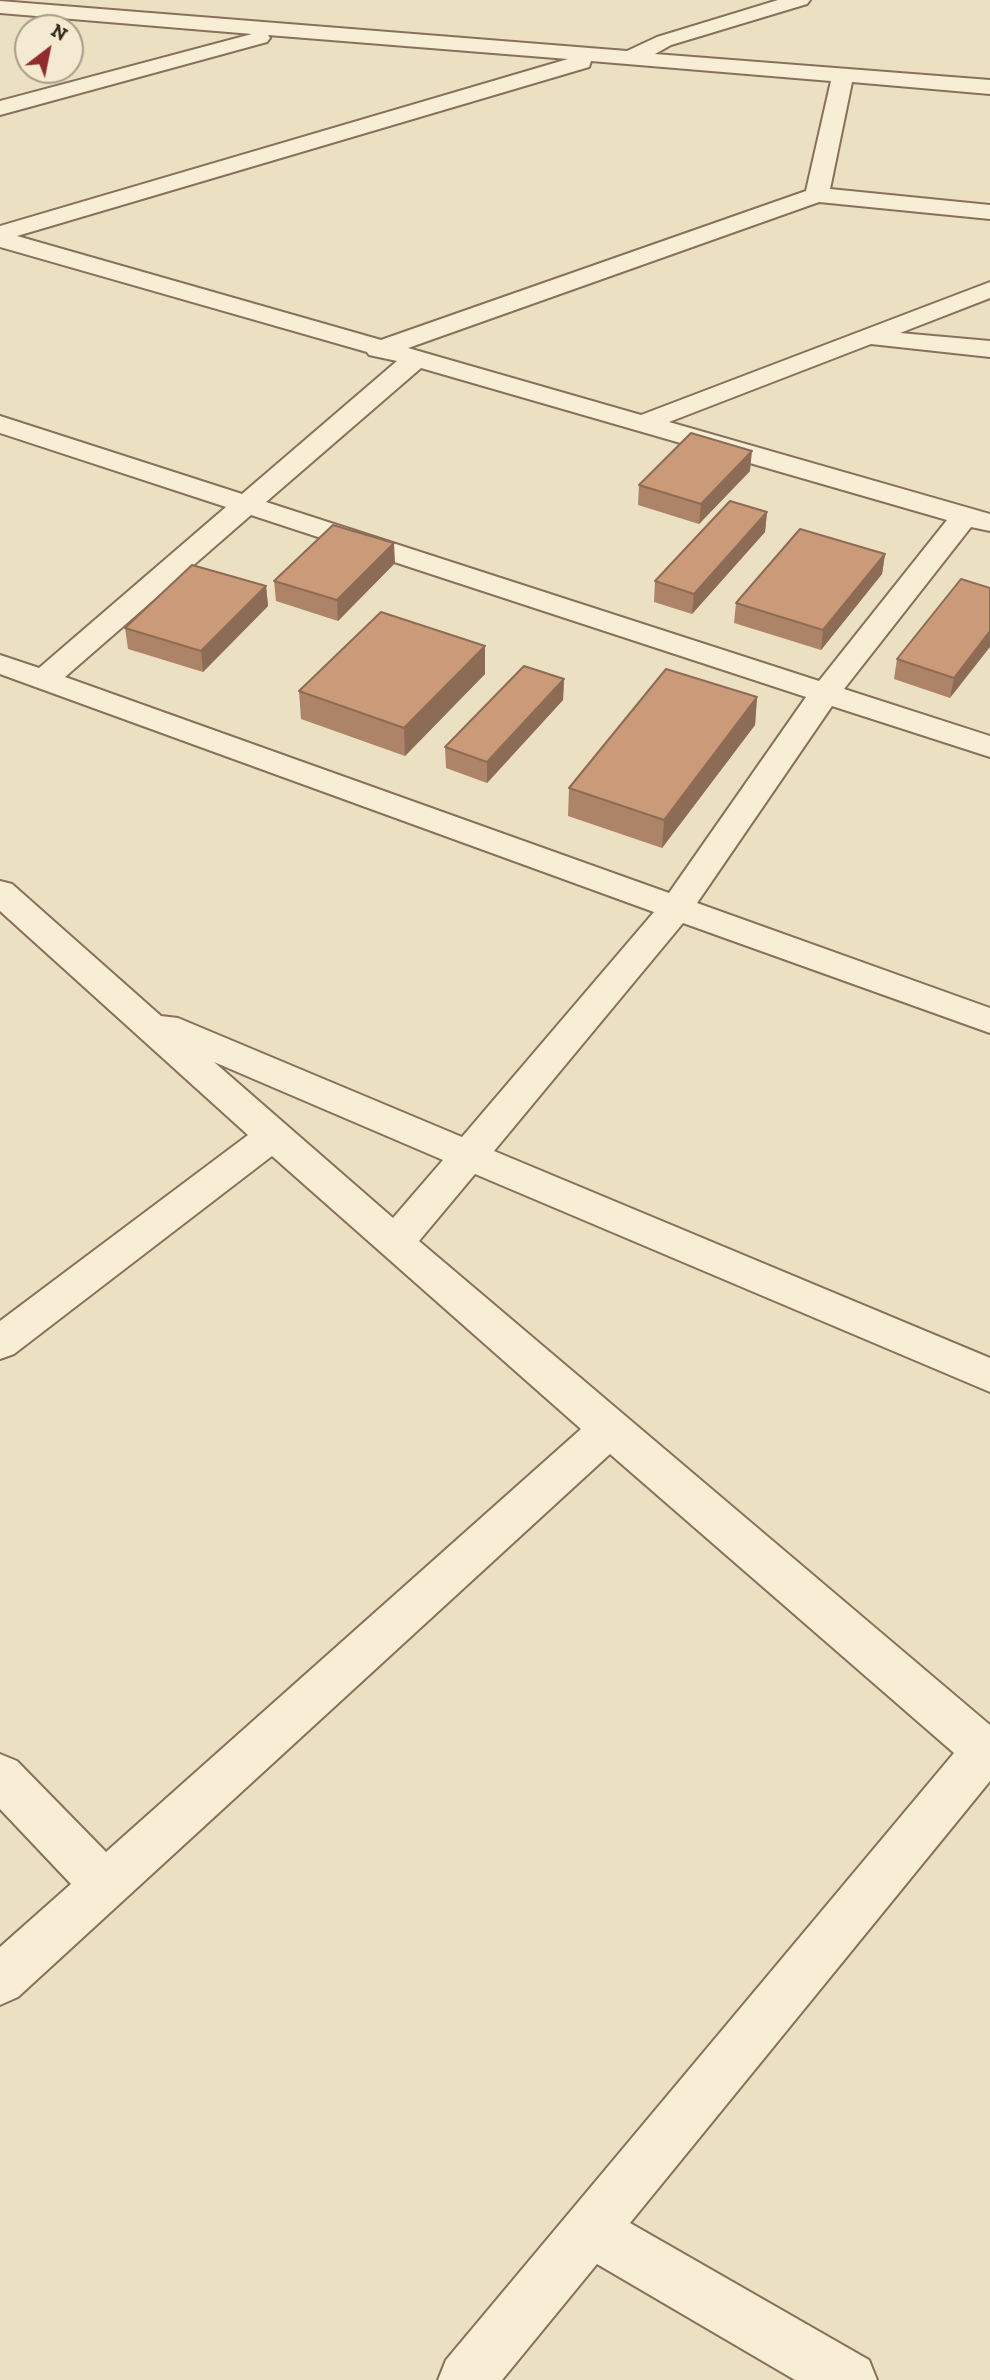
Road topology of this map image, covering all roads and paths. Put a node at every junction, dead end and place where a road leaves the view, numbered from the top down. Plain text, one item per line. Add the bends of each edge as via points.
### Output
1 (800, 0) edge
2 (0, 7) edge
3 (285, 31) junction
4 (603, 55) junction
5 (630, 57) junction
6 (843, 74) junction
7 (990, 87) edge
8 (0, 108) edge
9 (817, 195) junction
10 (990, 212) edge
11 (0, 236) edge
12 (990, 289) edge
13 (871, 338) junction
14 (990, 349) edge
15 (378, 350) junction
16 (414, 360) junction
17 (0, 424) edge
18 (641, 425) junction
19 (246, 505) junction
20 (978, 520) edge
21 (0, 664) edge
22 (44, 680) junction
23 (825, 694) junction
24 (990, 747) edge
25 (676, 908) junction
26 (7, 911) edge
27 (137, 1016) junction
28 (990, 1021) edge
29 (271, 1137) junction
30 (467, 1157) junction
31 (395, 1243) junction
32 (0, 1343) edge
33 (990, 1376) edge
34 (608, 1430) junction
35 (988, 1752) edge
36 (0, 1776) edge
37 (105, 1885) junction
38 (0, 1980) edge
39 (590, 2230) junction
40 (466, 2380) edge
41 (849, 2380) edge

1 - 5 street via 664,41
2 - 3 street
3 - 4 street
3 - 8 street
4 - 5 street
4 - 11 street
5 - 6 street
6 - 7 street
6 - 9 street
9 - 10 street
9 - 15 street
11 - 15 street
12 - 13 street
13 - 14 street
13 - 18 street
15 - 16 street
16 - 18 street
16 - 19 street
17 - 19 street
18 - 20 street
19 - 22 street
19 - 23 street
20 - 23 street
21 - 22 street
22 - 25 street
23 - 24 street
23 - 25 street
25 - 28 street
25 - 30 street
26 - 27 street
27 - 29 street
27 - 30 street
29 - 31 street
29 - 32 street
30 - 31 street
30 - 33 street
31 - 34 street
34 - 35 street
34 - 37 street
35 - 39 street
36 - 37 street
37 - 38 street
39 - 40 street
39 - 41 street

